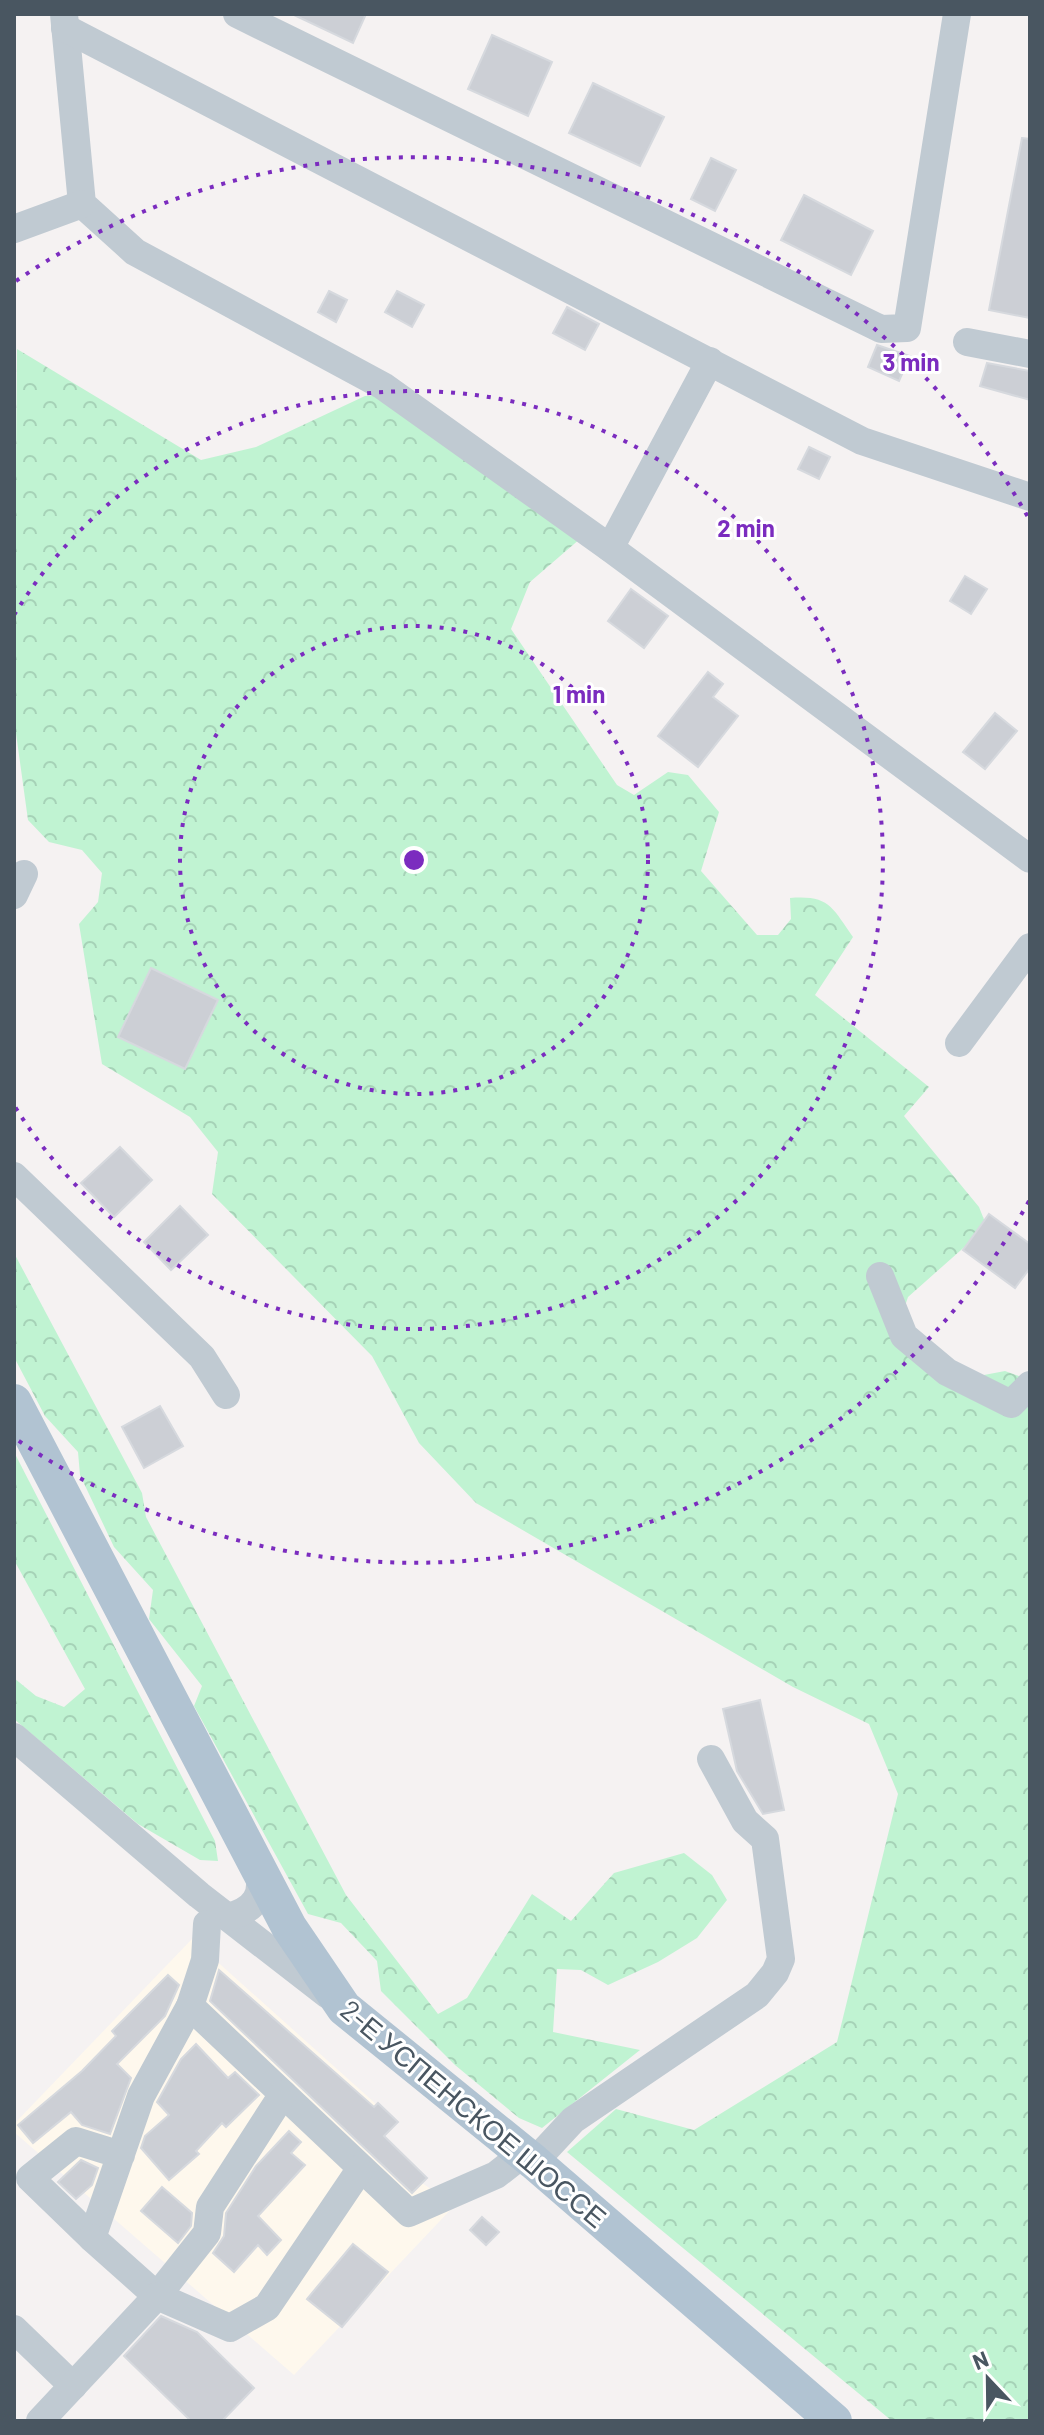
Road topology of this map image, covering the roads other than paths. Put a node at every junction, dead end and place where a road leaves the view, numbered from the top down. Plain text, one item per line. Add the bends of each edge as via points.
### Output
1 (237, 14) edge
2 (957, 14) edge
3 (65, 21) edge
4 (82, 204) junction
5 (14, 229) edge
6 (967, 342) dead end
7 (1030, 354) edge
8 (710, 361) junction
9 (1030, 497) edge
10 (610, 548) junction
11 (1030, 859) edge
12 (1030, 947) edge
13 (959, 1043) dead end
14 (14, 1176) edge
15 (880, 1276) dead end
16 (1030, 1385) edge
17 (226, 1395) dead end
18 (14, 1402) edge
19 (14, 1737) edge
20 (711, 1759) dead end
21 (258, 1868) junction
22 (217, 1920) junction
23 (190, 2006) junction
24 (344, 2008) junction
25 (283, 2094) junction
26 (121, 2155) junction
27 (529, 2158) junction
28 (361, 2168) junction
29 (92, 2238) junction
30 (157, 2296) junction
31 (14, 2329) edge
32 (73, 2386) junction
33 (40, 2421) edge
34 (834, 2421) edge

1 - 2 street via 881,329 907,328
3 - 4 street
3 - 8 street
4 - 5 street
4 - 10 street via 135,252 383,386
6 - 7 street
8 - 9 street via 862,441
8 - 10 street
10 - 11 street
12 - 13 street
14 - 17 street via 202,1357
15 - 16 street via 904,1336 947,1372 1011,1404
18 - 21 main road, 2-Е УСПЕНСКОЕ ШОССЕ
19 - 22 street
20 - 27 street via 745,1821 765,1839 781,1959 775,1973 757,1995 573,2120
21 - 22 street via 257,1900 248,1910
21 - 24 main road, 2-Е УСПЕНСКОЕ ШОССЕ via 310,1963
22 - 23 street
22 - 24 street
23 - 25 street
23 - 26 street via 141,2096
24 - 27 main road, 2-Е УСПЕНСКОЕ ШОССЕ
25 - 28 street
25 - 30 street via 210,2207 207,2233
26 - 29 street
26 - 29 street via 76,2141 30,2178
27 - 28 street via 409,2213
27 - 34 main road, 2-Е УСПЕНСКОЕ ШОССЕ
28 - 30 street via 267,2307 230,2328
29 - 30 street
30 - 32 street
31 - 32 street
32 - 33 street

